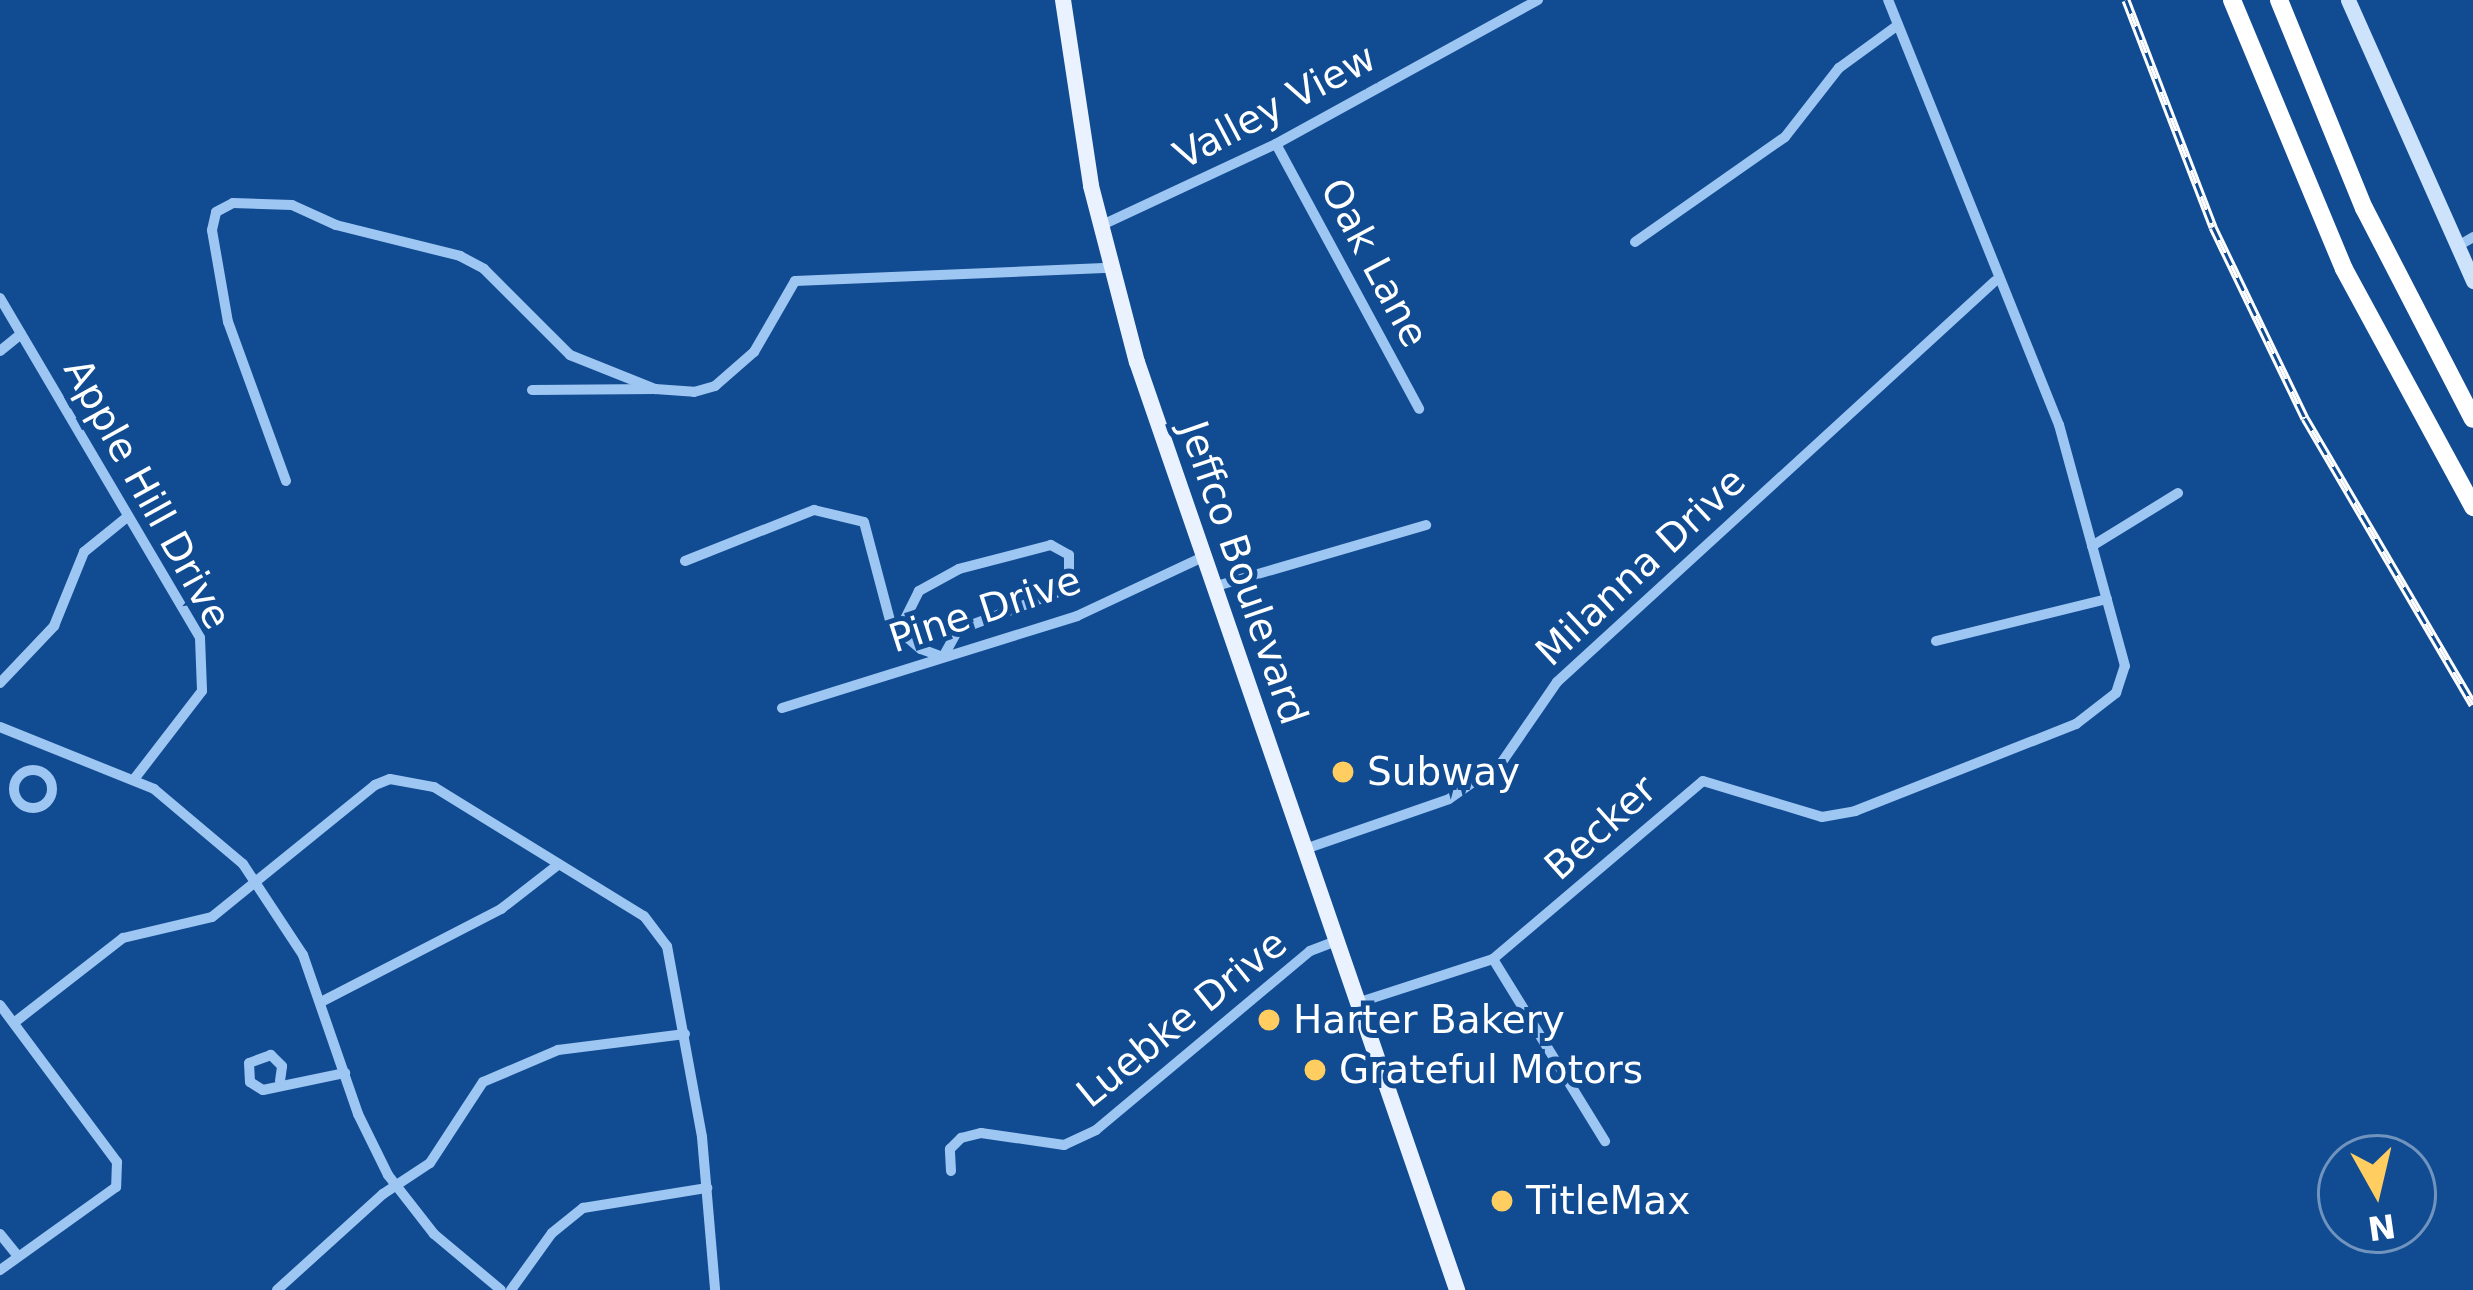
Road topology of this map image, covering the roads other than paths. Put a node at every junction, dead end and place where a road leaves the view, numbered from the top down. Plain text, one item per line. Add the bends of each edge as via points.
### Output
1 (1063, 0) edge
2 (1538, 0) edge
3 (1888, 0) edge
4 (2232, 0) edge
5 (2279, 0) edge
6 (2348, 0) edge
7 (1898, 25) junction
8 (1276, 144) junction
9 (1100, 226) junction
10 (2473, 237) edge
11 (1635, 242) dead end
12 (2456, 248) junction
13 (1110, 268) junction
14 (1996, 281) junction
15 (2473, 281) edge
16 (0, 298) edge
17 (21, 334) junction
18 (0, 351) edge
19 (655, 389) junction
20 (532, 390) dead end
21 (1418, 410) dead end
22 (2473, 419) edge
23 (286, 482) dead end
24 (2178, 493) dead end
25 (2473, 507) edge
26 (128, 517) junction
27 (1426, 525) dead end
28 (2092, 546) junction
29 (1203, 557) junction
30 (685, 561) dead end
31 (1213, 587) junction
32 (2107, 599) junction
33 (899, 631) junction
34 (1936, 641) dead end
35 (943, 657) junction
36 (0, 683) edge
37 (782, 708) dead end
38 (0, 727) edge
39 (49, 744) junction
40 (40, 771) dead end
41 (135, 778) junction
42 (1304, 850) junction
43 (559, 863) junction
44 (256, 880) junction
45 (1336, 940) junction
46 (1493, 959) junction
47 (321, 1002) junction
48 (1358, 1003) junction
49 (0, 1005) edge
50 (15, 1022) junction
51 (685, 1034) junction
52 (345, 1073) junction
53 (280, 1081) dead end
54 (1605, 1141) dead end
55 (951, 1171) dead end
56 (395, 1185) junction
57 (707, 1188) junction
58 (0, 1234) edge
59 (18, 1256) junction
60 (0, 1270) edge
61 (277, 1290) edge
62 (506, 1290) edge
63 (715, 1290) edge
64 (1457, 1290) edge

1 - 9 main road, Jeffco Boulevard
2 - 8 street, Valley View
3 - 7 street
4 - 25 highway via 2344,269
5 - 22 highway via 2364,208
6 - 12 street
7 - 11 street via 1839,68 1785,136
7 - 14 street via 1994,256
8 - 9 street, Valley View
8 - 21 street, Oak Lane
9 - 13 main road, Jeffco Boulevard
10 - 12 street
12 - 15 street
13 - 19 street via 795,281 754,352 715,386
13 - 29 main road, Jeffco Boulevard
14 - 28 street via 2060,425
14 - 42 street, Milanna Drive via 1557,682 1502,762 1449,799
16 - 17 street, Apple Hill Drive
17 - 18 street
17 - 26 street, Apple Hill Drive
19 - 20 street
19 - 23 street via 570,355 484,269 460,256 336,225 292,205 233,203 216,212 212,230 228,322
24 - 28 street
26 - 36 street via 84,552 54,626
26 - 41 street, Apple Hill Drive via 200,638 206,666 202,691
27 - 31 street
28 - 32 street
29 - 31 main road, Jeffco Boulevard
29 - 35 street, Pine Drive via 1077,616
30 - 33 street via 814,510 864,521
31 - 42 main road, Jeffco Boulevard
32 - 34 street
32 - 46 street, Becker via 2126,666 2116,693 2076,724 1965,773 1822,817 1703,781
33 - 35 street
33 - 35 street via 919,591 959,569 1051,545 1070,555 1069,588 958,629
35 - 37 street, Pine Drive
38 - 39 street
39 - 40 street
39 - 41 street
41 - 44 street via 206,827
42 - 45 main road, Jeffco Boulevard
43 - 44 street via 434,787 390,778
43 - 47 street via 533,891
43 - 51 street via 644,916 667,946
44 - 47 street via 290,929
44 - 50 street via 194,926 112,944
45 - 48 main road, Jeffco Boulevard
45 - 55 street, Luebke Drive via 1310,951 1096,1130 1064,1145 981,1133 961,1138 950,1149
46 - 48 street, Becker
46 - 54 street
47 - 52 street
48 - 64 main road, Jeffco Boulevard
49 - 50 street
50 - 59 street via 117,1162 116,1187
51 - 56 street via 523,1059 483,1082 430,1163
51 - 57 street
52 - 53 street
52 - 56 street
56 - 61 street
56 - 62 street via 441,1241
57 - 62 street via 583,1208
57 - 63 street
58 - 59 street
59 - 60 street

